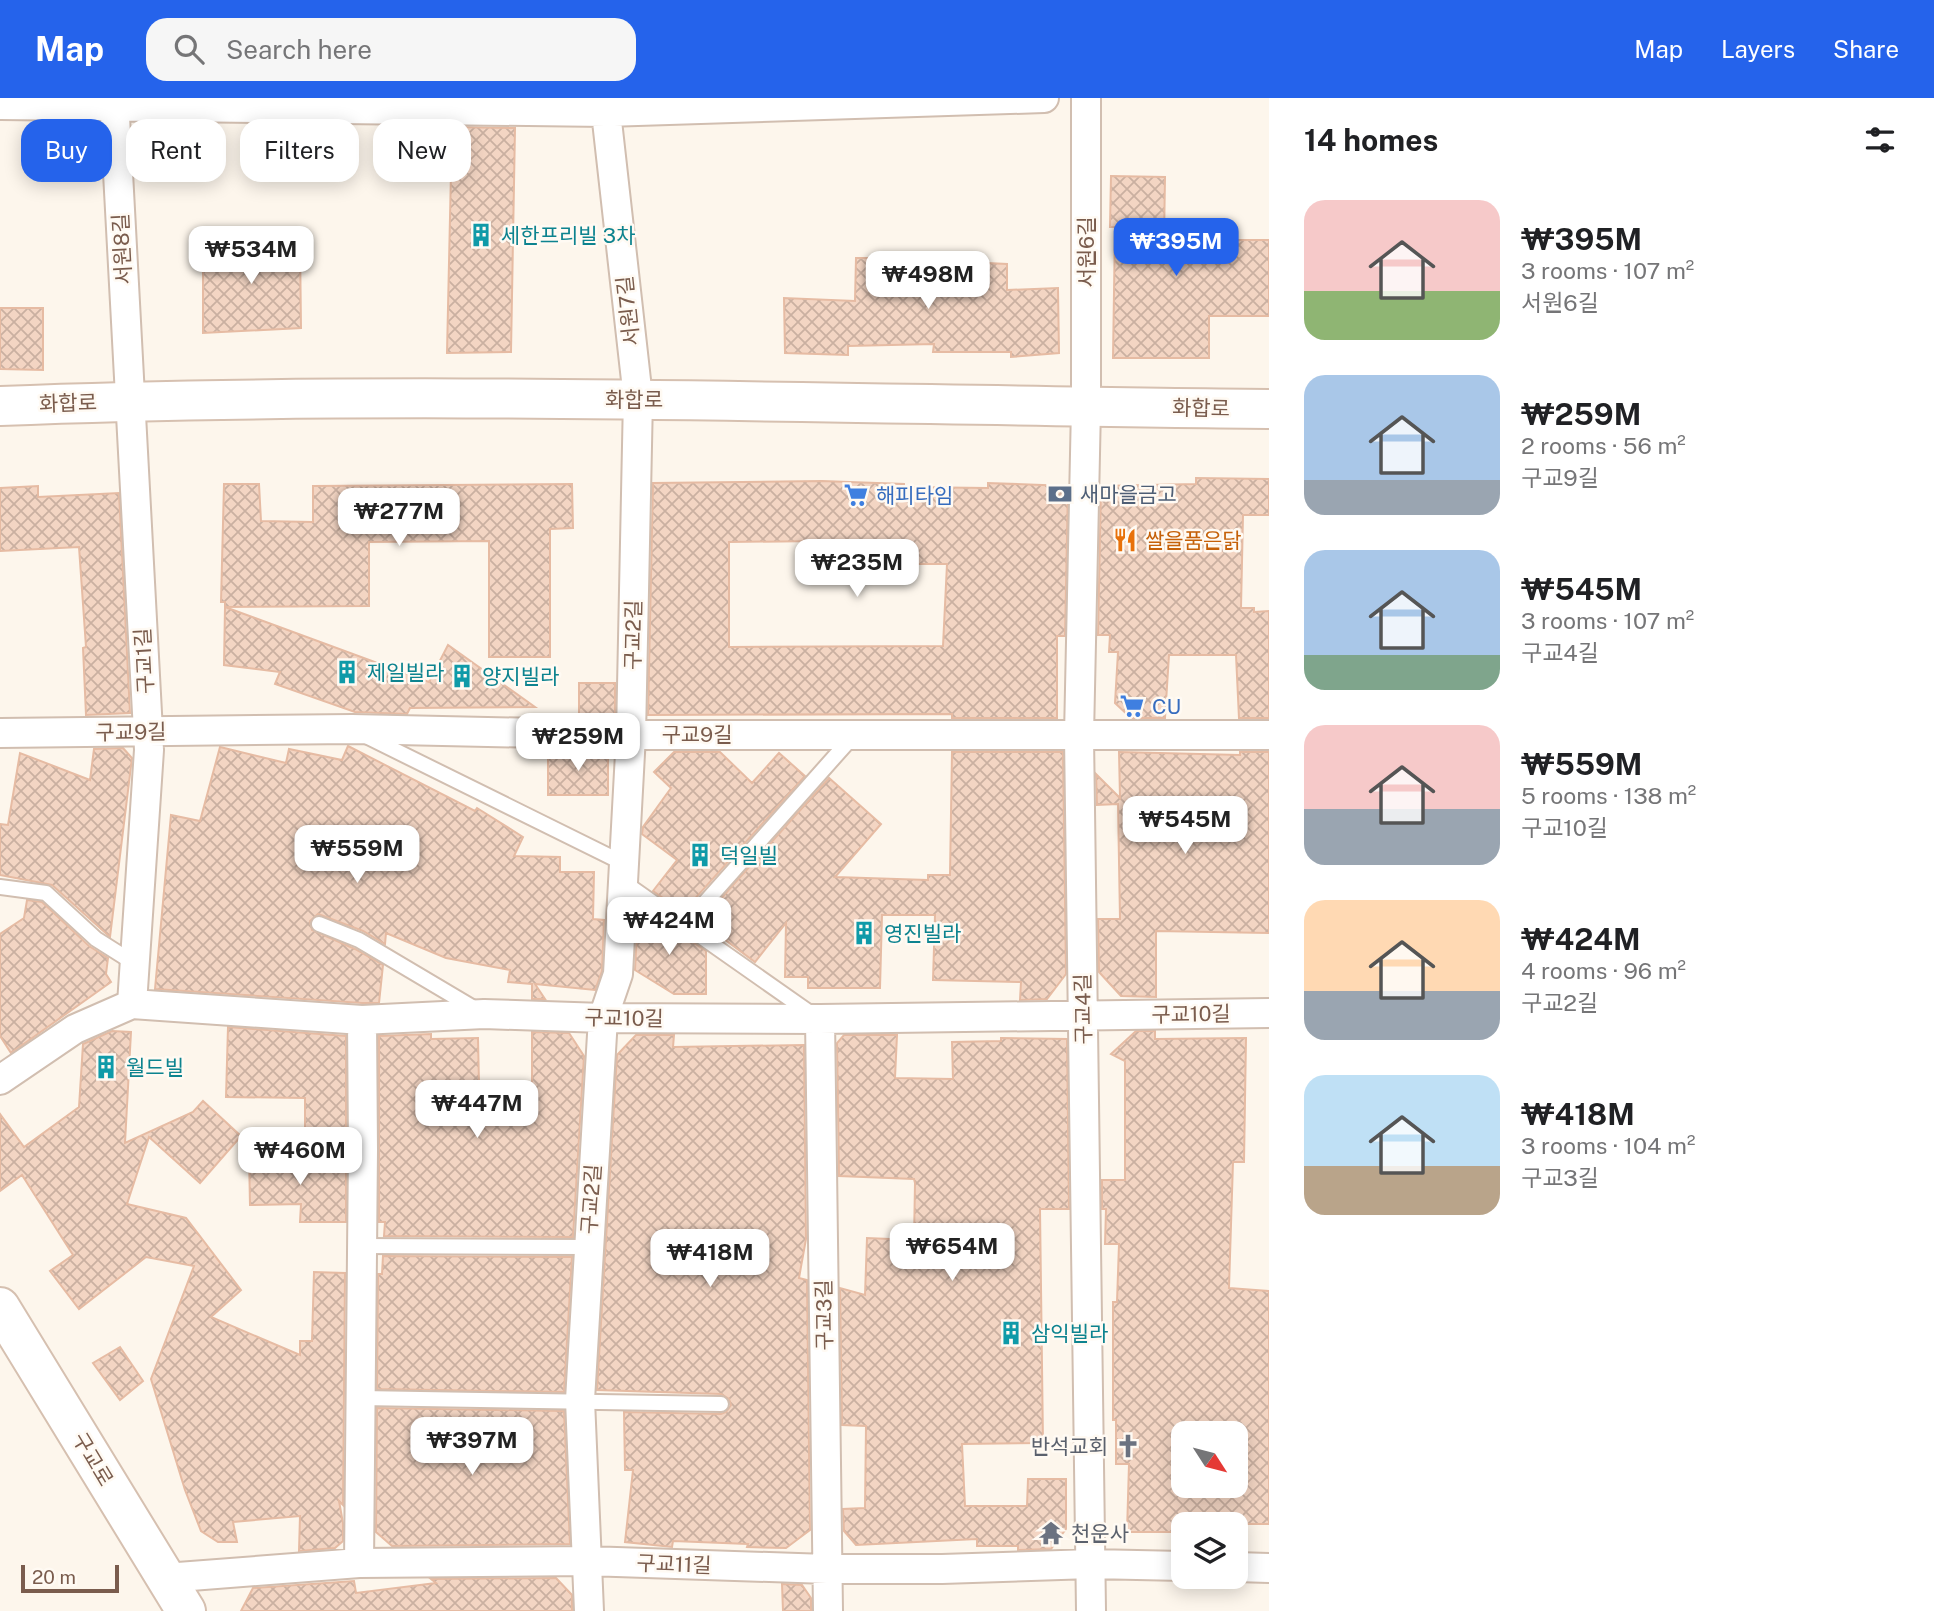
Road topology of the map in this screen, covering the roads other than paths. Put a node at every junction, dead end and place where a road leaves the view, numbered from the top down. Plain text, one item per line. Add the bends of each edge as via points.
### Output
1 (1044, 98) edge
2 (1086, 98) edge
3 (114, 102) edge
4 (0, 105) edge
5 (606, 105) edge
6 (638, 398) junction
7 (130, 401) junction
8 (0, 405) edge
9 (1086, 407) junction
10 (1269, 409) edge
11 (352, 729) junction
12 (148, 732) junction
13 (0, 733) edge
14 (855, 734) junction
15 (631, 735) junction
16 (1269, 735) edge
17 (1079, 736) junction
18 (622, 872) junction
19 (0, 887) edge
20 (318, 923) dead end
21 (685, 925) junction
22 (134, 963) junction
23 (132, 1004) junction
24 (1269, 1013) edge
25 (484, 1014) junction
26 (1083, 1016) junction
27 (603, 1018) junction
28 (820, 1019) junction
29 (362, 1020) junction
30 (0, 1080) edge
31 (363, 1150) junction
32 (291, 1154) dead end
33 (362, 1245) junction
34 (587, 1247) junction
35 (0, 1307) edge
36 (361, 1398) junction
37 (580, 1400) junction
38 (721, 1404) dead end
39 (587, 1561) junction
40 (359, 1563) junction
41 (1091, 1564) junction
42 (1171, 1566) edge
43 (1248, 1567) edge
44 (1269, 1567) edge
45 (827, 1569) junction
46 (165, 1578) junction
47 (186, 1611) edge
48 (589, 1611) edge
49 (828, 1611) edge
50 (1091, 1611) edge

1 - 5 street
2 - 9 street, 서원6길
3 - 4 street
3 - 5 street
3 - 7 street, 서원8길
5 - 6 street, 서원7길
6 - 7 main road, 화합로
6 - 9 main road, 화합로
6 - 15 street, 구교2길
7 - 8 main road, 화합로
7 - 12 street, 구교1길
9 - 10 main road, 화합로
9 - 17 street, 구교4길
11 - 12 street, 구교9길
11 - 15 street, 구교9길
11 - 18 lane
12 - 13 street, 구교9길
12 - 22 street, 구교1길
14 - 15 street, 구교9길
14 - 17 street, 구교9길
14 - 21 lane
15 - 18 street, 구교2길
16 - 17 street, 구교9길
17 - 26 street, 구교4길
18 - 21 lane
18 - 27 street, 구교2길 via 618,974
19 - 22 lane via 46,893 96,939
20 - 25 lane via 359,940
21 - 28 lane
22 - 23 street, 구교1길
23 - 29 street, 구교10길
23 - 30 street, 구교10길 via 75,1029
24 - 26 street, 구교10길
25 - 27 street, 구교10길
25 - 29 street, 구교10길
26 - 28 street, 구교10길
26 - 41 street, 구교4길
27 - 28 street, 구교10길
27 - 34 street, 구교2길
28 - 45 street, 구교3길
29 - 31 street
31 - 32 lane
31 - 33 street
33 - 34 lane, 구교2길
33 - 36 street
34 - 37 street, 구교2길
35 - 46 main road, 구교로
36 - 37 lane
36 - 40 street
37 - 38 lane
37 - 39 street, 구교2길
39 - 40 street, 구교11길
39 - 45 street, 구교11길
39 - 48 street, 구교2길
40 - 46 street, 구교11길
41 - 42 street, 구교11길
41 - 45 street, 구교11길
41 - 50 street, 구교4길
43 - 44 street
45 - 49 street, 구교3길
46 - 47 main road, 구교로

